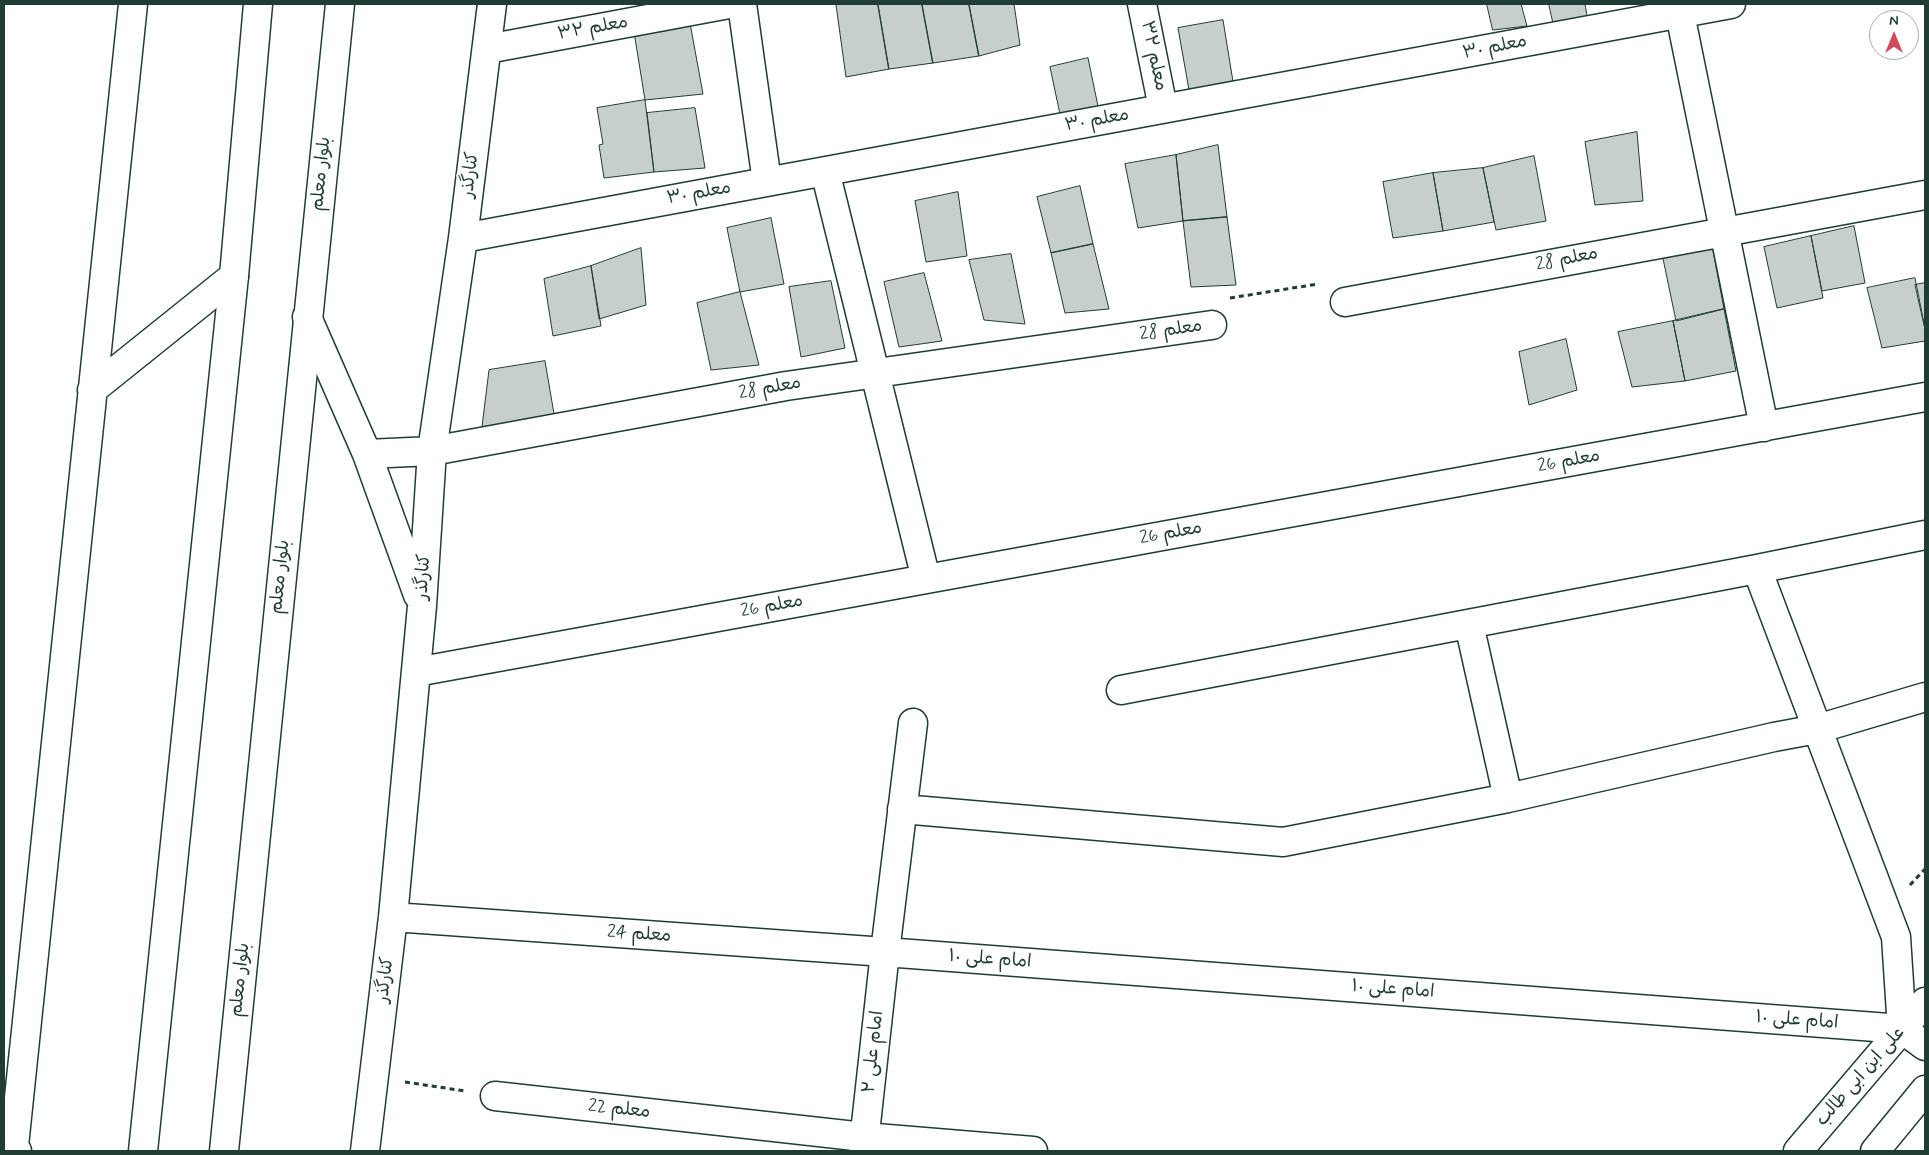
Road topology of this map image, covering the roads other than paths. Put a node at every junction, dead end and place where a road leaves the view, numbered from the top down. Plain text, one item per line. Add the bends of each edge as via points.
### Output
1 (133, 4) edge
2 (258, 4) edge
3 (340, 4) edge
4 (492, 4) edge
5 (729, 4) edge
6 (742, 4) edge
7 (1142, 4) edge
8 (1731, 4) edge
9 (1680, 8) edge
10 (486, 49) junction
11 (1163, 108) junction
12 (825, 171) junction
13 (767, 182) junction
14 (1925, 194) edge
15 (1726, 231) junction
16 (463, 238) junction
17 (234, 276) junction
18 (1345, 302) road end
19 (307, 317) junction
20 (1212, 325) road end
21 (876, 373) junction
22 (92, 390) junction
23 (1925, 397) edge
24 (1764, 427) junction
25 (432, 451) junction
26 (367, 454) junction
27 (1925, 535) edge
28 (1757, 569) junction
29 (926, 579) junction
30 (422, 606) junction
31 (1469, 624) junction
32 (416, 672) junction
33 (1121, 690) dead end
34 (1925, 697) edge
35 (913, 723) dead end
36 (1818, 729) junction
37 (1508, 798) junction
38 (902, 809) junction
39 (393, 917) junction
40 (884, 952) junction
41 (1925, 1002) edge
42 (1902, 1029) junction
43 (1925, 1046) edge
44 (1925, 1090) edge
45 (495, 1096) road end
46 (863, 1144) edge
47 (17, 1151) edge
48 (143, 1151) edge
49 (224, 1151) edge
50 (365, 1151) edge
51 (1033, 1151) edge
52 (1798, 1151) edge
53 (1876, 1151) edge

1 - 22 street
2 - 17 street
3 - 19 street, بلوار معلم
4 - 10 street, کنارگذر
5 - 10 street, معلم ۳۲
6 - 13 street
7 - 11 street, معلم ۳۲
8 - 9 street, معلم ۳۰
9 - 11 street, معلم ۳۰
9 - 15 street
10 - 16 street, کنارگذر
11 - 12 street, معلم ۳۰
12 - 13 street, معلم ۳۰
12 - 21 street
13 - 16 street, معلم ۳۰
14 - 15 street, معلم 28
15 - 18 street, معلم 28
15 - 24 street
16 - 25 street, کنارگذر
17 - 22 street
17 - 48 street
19 - 26 street
19 - 49 street, بلوار معلم
20 - 21 street, معلم 28
21 - 25 street, معلم 28 via 786,386
21 - 29 street
22 - 47 street via 14,1146
23 - 24 street, معلم 26
24 - 29 street, معلم 26
25 - 26 street, معلم 28
25 - 30 street, کنارگذر
26 - 30 street
27 - 28 street
28 - 31 street
28 - 36 street
29 - 32 street, معلم 26
30 - 32 street, کنارگذر
31 - 33 street
31 - 37 street
32 - 39 street, کنارگذر
34 - 36 street
35 - 38 street, امام علی ۲
36 - 37 street
36 - 42 street via 1896,937
37 - 38 street via 1283,842
38 - 40 street, امام علی ۲
39 - 40 street, معلم 24
39 - 50 street, کنارگذر
40 - 42 street, امام علی ۱۰
40 - 46 street, امام علی ۲
41 - 42 street, علی ابن ابی طالب
42 - 43 street
42 - 52 street, علی ابن ابی طالب
44 - 53 street
45 - 46 street, معلم 22
46 - 51 street, معلم 22

